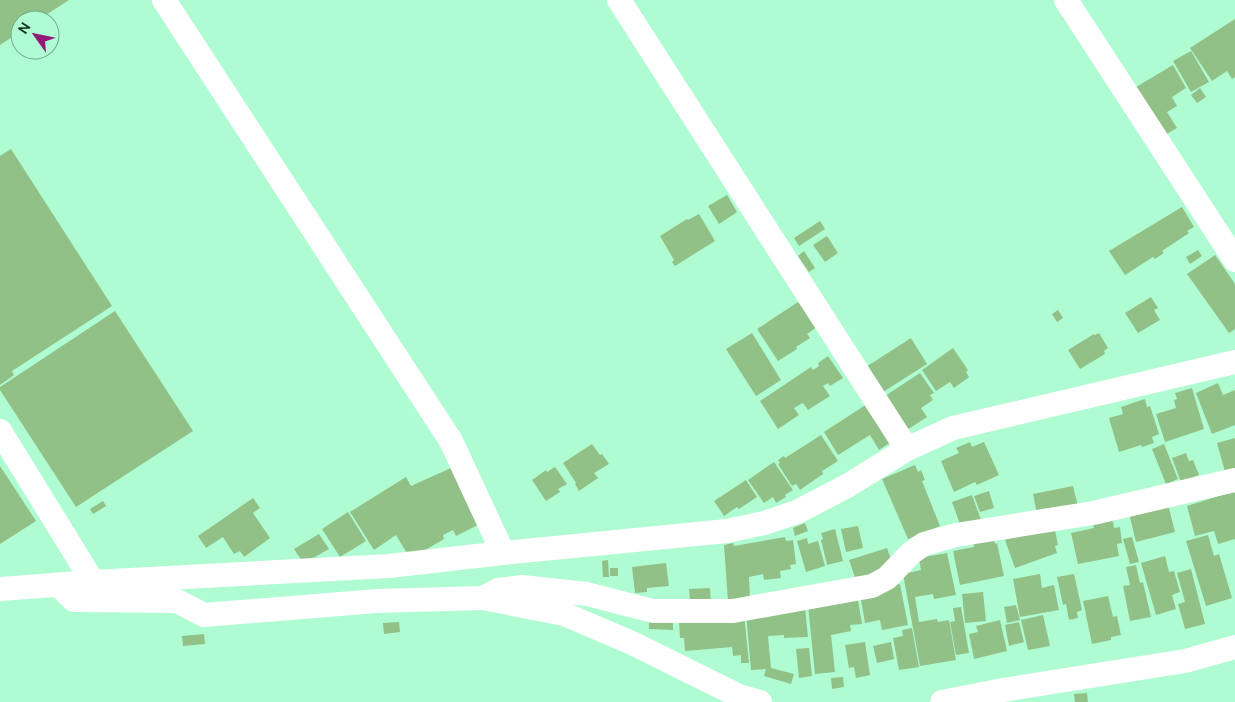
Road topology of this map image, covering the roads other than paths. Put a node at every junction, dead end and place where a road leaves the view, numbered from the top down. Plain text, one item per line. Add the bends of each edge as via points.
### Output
1 (164, 0) edge
2 (619, 0) edge
3 (1066, 0) edge
4 (1235, 260) edge
5 (1235, 362) edge
6 (0, 432) edge
7 (907, 450) junction
8 (1235, 480) edge
9 (503, 554) junction
10 (93, 582) junction
11 (58, 585) junction
12 (0, 589) edge
13 (483, 598) junction
14 (1235, 647) edge
15 (760, 702) edge
16 (942, 702) edge

1 - 9 street via 451,441
2 - 7 street
3 - 4 street
5 - 7 street via 953,428
6 - 10 street
7 - 9 street via 797,512 764,523 727,532
8 - 13 street via 1093,513 956,535 924,544 910,553 887,578 872,586 733,611 652,611 587,594 522,587 498,590
9 - 10 street via 389,566
10 - 11 street
11 - 12 street
11 - 13 street via 74,600 177,601 204,615 377,601
13 - 15 street via 564,614 632,643 738,696
14 - 16 street via 1186,661

